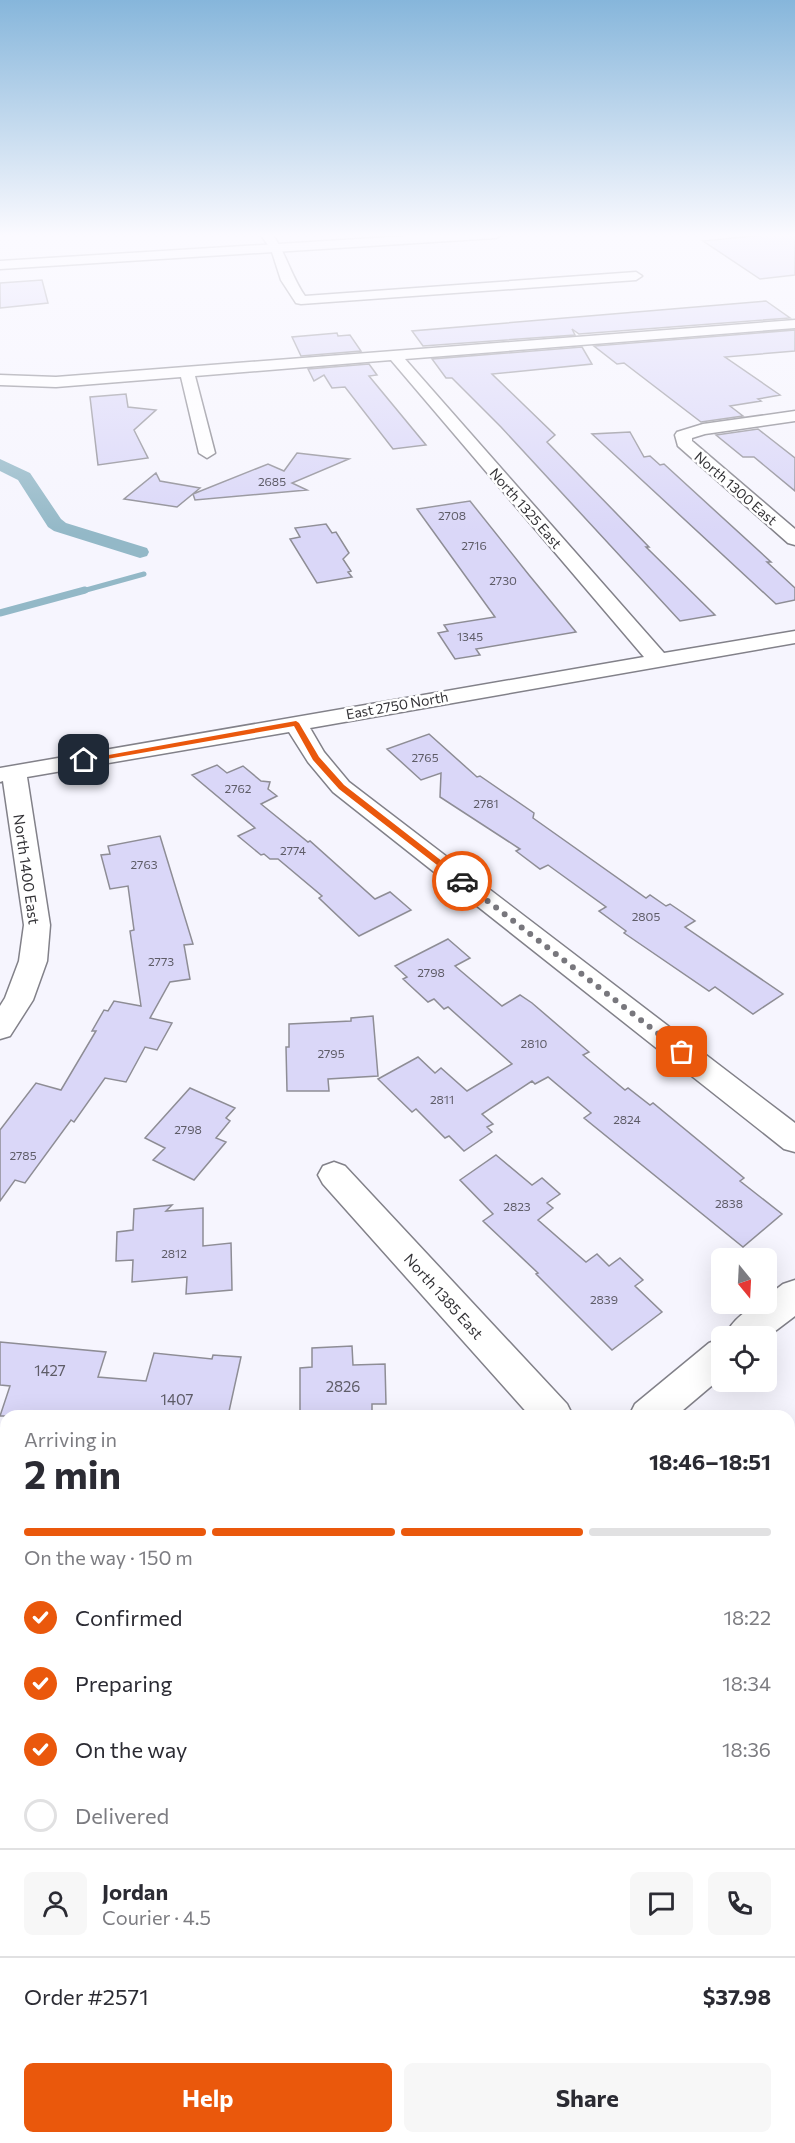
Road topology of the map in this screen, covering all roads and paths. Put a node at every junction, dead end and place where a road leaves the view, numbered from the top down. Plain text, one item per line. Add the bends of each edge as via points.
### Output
1 (670, 334) edge
2 (395, 356) junction
3 (187, 372) junction
4 (0, 380) edge
5 (795, 416) edge
6 (207, 453) dead end
7 (795, 539) edge
8 (795, 637) edge
9 (658, 660) junction
10 (296, 723) junction
11 (7, 774) edge
12 (0, 1029) edge
13 (795, 1140) edge
14 (334, 1175) dead end
15 (795, 1295) edge
16 (755, 1326) edge
17 (711, 1363) edge
18 (549, 1410) edge
19 (655, 1410) edge

1 - 2 street
2 - 3 street
2 - 9 street, North 1325 East
3 - 4 street via 56,382
3 - 6 street
5 - 7 street, North 1300 East via 683,435 684,443
8 - 9 street, East 2750 North
9 - 10 street, East 2750 North
10 - 11 street, East 2750 North
10 - 13 street via 313,755 342,787
11 - 12 street, North 1400 East via 37,925 33,961 20,1000
14 - 18 street, North 1385 East
15 - 16 street
17 - 19 street

